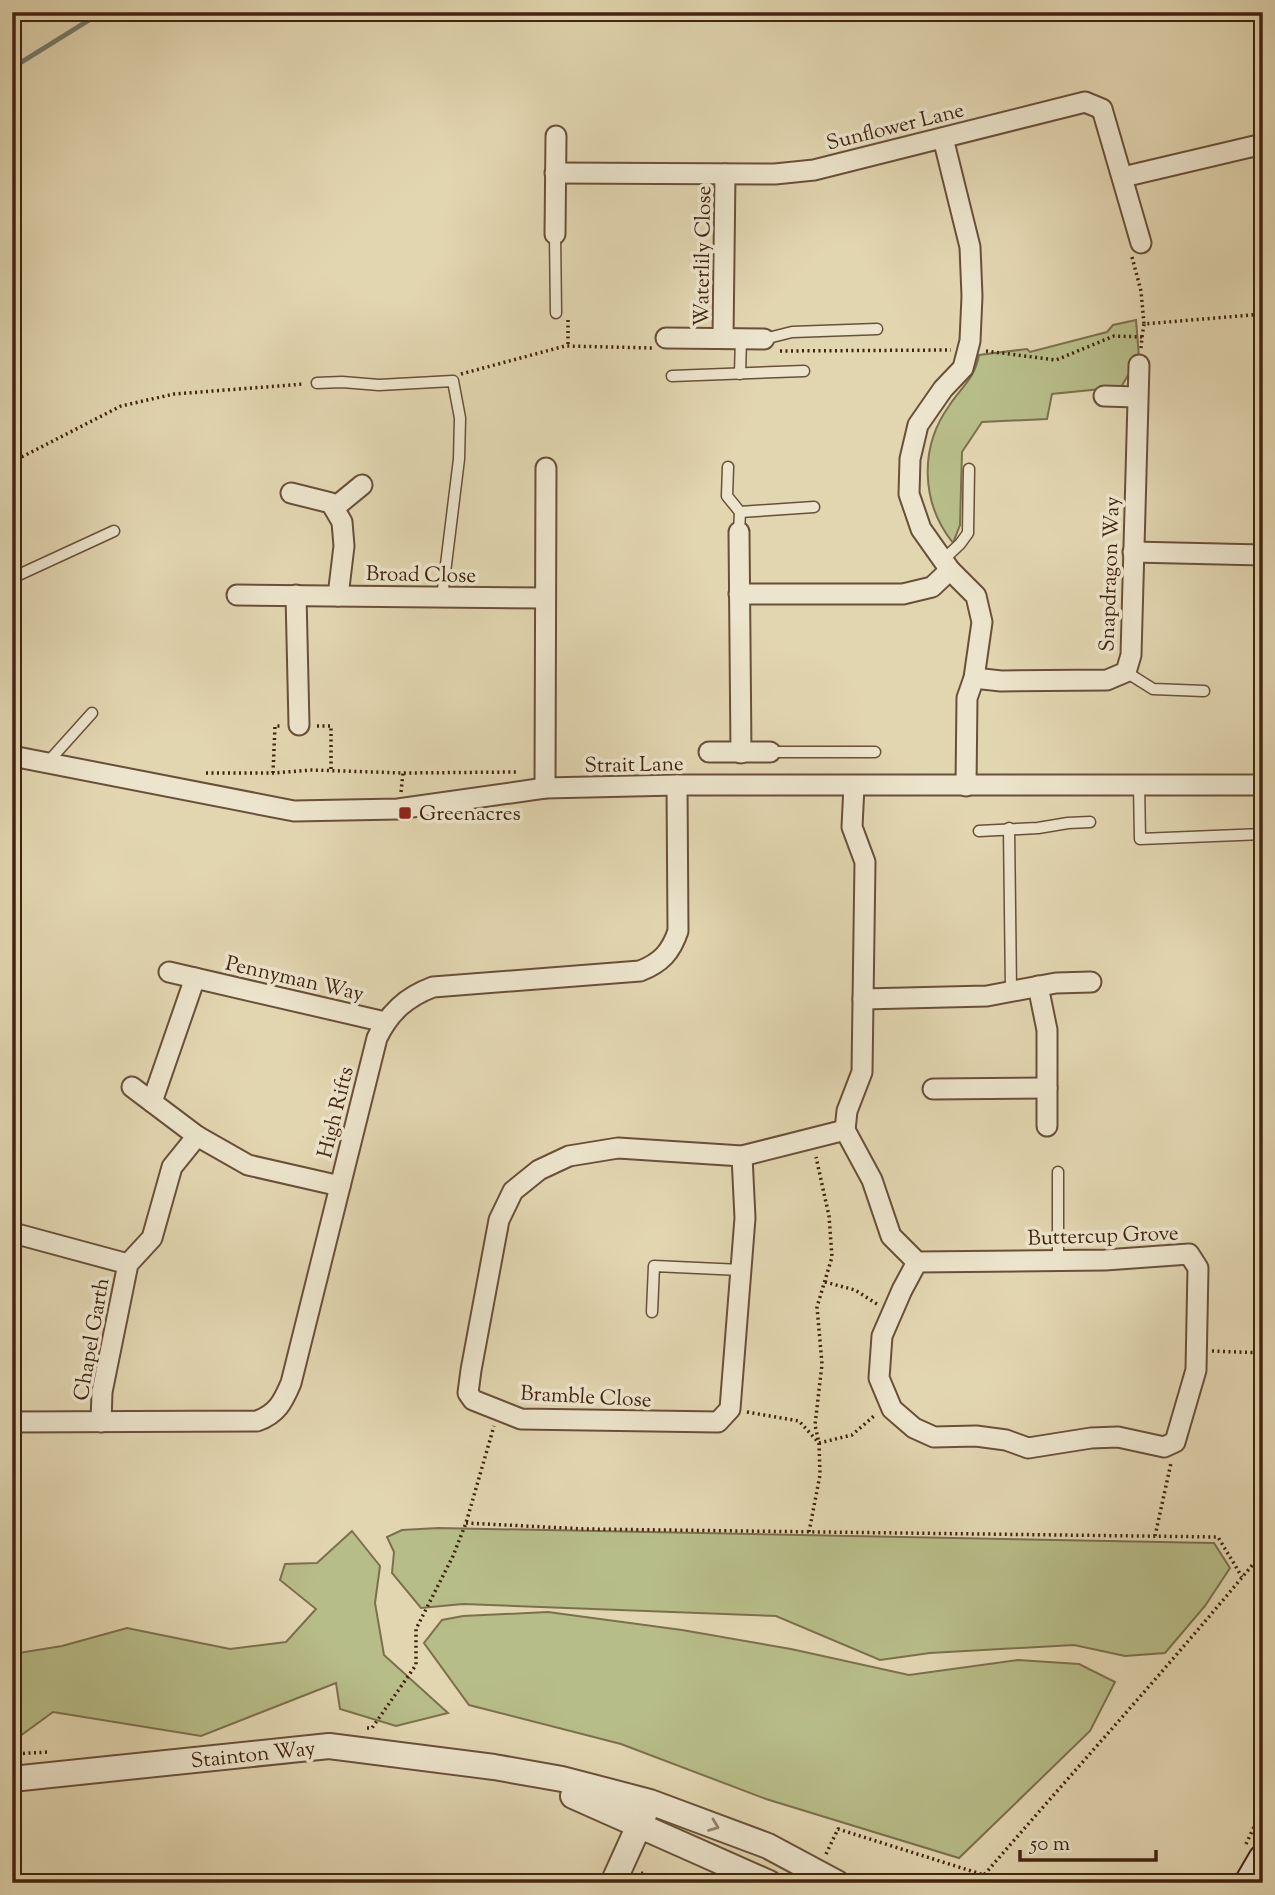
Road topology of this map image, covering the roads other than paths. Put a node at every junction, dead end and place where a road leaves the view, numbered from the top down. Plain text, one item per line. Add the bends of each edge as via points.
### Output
1 (556, 136) dead end
2 (943, 138) junction
3 (1263, 144) edge
4 (555, 173) junction
5 (725, 174) junction
6 (1123, 177) junction
7 (555, 234) joint
8 (1141, 243) road end
9 (556, 313) dead end
10 (877, 328) dead end
11 (666, 338) road end
12 (732, 338) junction
13 (764, 339) joint
14 (1139, 365) dead end
15 (804, 371) dead end
16 (740, 374) junction
17 (672, 376) dead end
18 (317, 383) road end
19 (1104, 396) dead end
20 (1137, 397) junction
21 (728, 467) dead end
22 (546, 468) dead end
23 (970, 469) dead end
24 (362, 485) dead end
25 (291, 493) dead end
26 (814, 507) dead end
27 (334, 508) junction
28 (740, 522) junction
29 (114, 531) dead end
30 (1133, 552) junction
31 (1263, 555) edge
32 (947, 565) junction
33 (12, 578) edge
34 (739, 594) junction
35 (237, 595) dead end
36 (296, 595) junction
37 (338, 596) junction
38 (442, 597) junction
39 (545, 598) junction
40 (1126, 672) junction
41 (974, 678) junction
42 (1204, 691) dead end
43 (92, 713) dead end
44 (299, 724) dead end
45 (709, 752) dead end
46 (770, 752) joint
47 (875, 752) dead end
48 (741, 753) junction
49 (12, 756) edge
50 (46, 763) junction
51 (544, 780) junction
52 (1139, 785) junction
53 (1263, 785) edge
54 (677, 786) junction
55 (854, 786) junction
56 (966, 786) junction
57 (1090, 822) dead end
58 (1009, 828) junction
59 (979, 831) dead end
60 (1263, 834) edge
61 (169, 972) dead end
62 (195, 978) junction
63 (1091, 982) dead end
64 (1038, 986) junction
65 (1011, 991) junction
66 (863, 999) junction
67 (385, 1022) junction
68 (132, 1087) dead end
69 (1047, 1088) junction
70 (933, 1089) dead end
71 (152, 1102) junction
72 (1047, 1126) dead end
73 (845, 1130) junction
74 (197, 1136) junction
75 (742, 1156) junction
76 (1058, 1172) dead end
77 (340, 1186) junction
78 (17, 1234) dead end
79 (1058, 1261) junction
80 (917, 1262) junction
81 (128, 1264) junction
82 (741, 1270) junction
83 (652, 1312) dead end
84 (12, 1422) edge
85 (101, 1422) junction
86 (494, 1767) junction
87 (12, 1779) edge
88 (650, 1802) junction
89 (639, 1825) junction
90 (1263, 1859) edge
91 (1263, 1873) edge
92 (616, 1875) edge
93 (827, 1878) edge
94 (769, 1883) edge
95 (1249, 1883) edge
96 (1262, 1883) edge

1 - 4 street
2 - 5 street, Sunflower Lane via 814,170
2 - 6 street, Sunflower Lane via 1085,102 1102,109
2 - 32 street via 970,247 970,341 963,368 918,425 910,459 909,494 921,529
3 - 6 street
4 - 5 street, Sunflower Lane
4 - 7 street
5 - 12 street, Waterlily Close
6 - 8 street, Sunflower Lane
7 - 9 lane
10 - 13 lane via 792,332
11 - 12 street
12 - 13 street
12 - 16 lane
14 - 20 street, Snapdragon Way
15 - 16 lane
16 - 17 lane
18 - 38 lane via 453,382 460,418 459,459
19 - 20 street
20 - 30 street, Snapdragon Way
21 - 28 lane via 727,496
22 - 39 street
23 - 32 lane via 968,533
24 - 27 street
25 - 27 street via 331,503
26 - 28 lane
27 - 37 street via 342,522 344,546
28 - 34 street
29 - 33 lane
30 - 31 street
30 - 40 street, Snapdragon Way via 1131,655
32 - 34 street via 932,587 903,594
32 - 41 street via 976,596 982,622
34 - 48 street
35 - 36 street, Broad Close
36 - 37 street, Broad Close
36 - 44 street
37 - 38 street, Broad Close
38 - 39 street, Broad Close
39 - 51 street
40 - 41 street, Snapdragon Way via 1107,680
40 - 42 lane via 1153,689
41 - 56 street via 967,698
43 - 50 lane
45 - 48 street
46 - 47 lane
46 - 48 street
49 - 50 street, Strait Lane
50 - 51 street, Strait Lane via 294,811 398,809
51 - 54 street, Strait Lane
52 - 53 street, Strait Lane
52 - 56 street, Strait Lane
52 - 60 lane via 1140,839
54 - 55 street, Strait Lane
54 - 67 street, High Rifts via 678,931 660,962 640,971 433,987 416,993
55 - 56 street, Strait Lane
55 - 66 street via 852,827 865,862
57 - 58 lane
58 - 59 lane
58 - 65 lane
61 - 62 street, Pennyman Way
62 - 67 street, Pennyman Way
62 - 71 street, Pennyman Way
63 - 64 street
64 - 65 street
64 - 69 street via 1047,1030
65 - 66 street via 987,996
66 - 73 street via 862,1072
67 - 77 street, High Rifts
68 - 71 street
69 - 70 street
69 - 72 street
71 - 74 street
73 - 75 street, Bramble Close
73 - 80 street via 872,1180 891,1236
74 - 77 street via 248,1165
74 - 81 street, Chapel Garth via 172,1167 152,1238
75 - 82 street via 745,1218
75 - 82 street, Bramble Close via 618,1147 569,1156 539,1170 513,1191 499,1220 468,1393 473,1400 521,1419 718,1423 730,1409
76 - 79 lane
77 - 85 street, High Rifts via 290,1383 271,1416 257,1421
78 - 81 street, Chapel Garth
79 - 80 street, Buttercup Grove
79 - 80 street, Buttercup Grove via 1188,1254 1198,1268 1196,1370 1175,1442 1164,1447 1118,1437 1091,1438 1028,1448 976,1436 934,1437 914,1428 892,1409 879,1378 882,1336
81 - 85 street, Chapel Garth via 102,1392
82 - 83 lane via 654,1266
84 - 85 street, High Rifts
86 - 87 street, Stainton Way via 329,1746
86 - 88 street, Stainton Way
86 - 89 street, Stainton Way
88 - 89 street
88 -> 93 street, Stainton Way via 768,1846
89 - 92 street
89 - 94 street, Stainton Way
90 - 95 main road
91 - 96 main road

